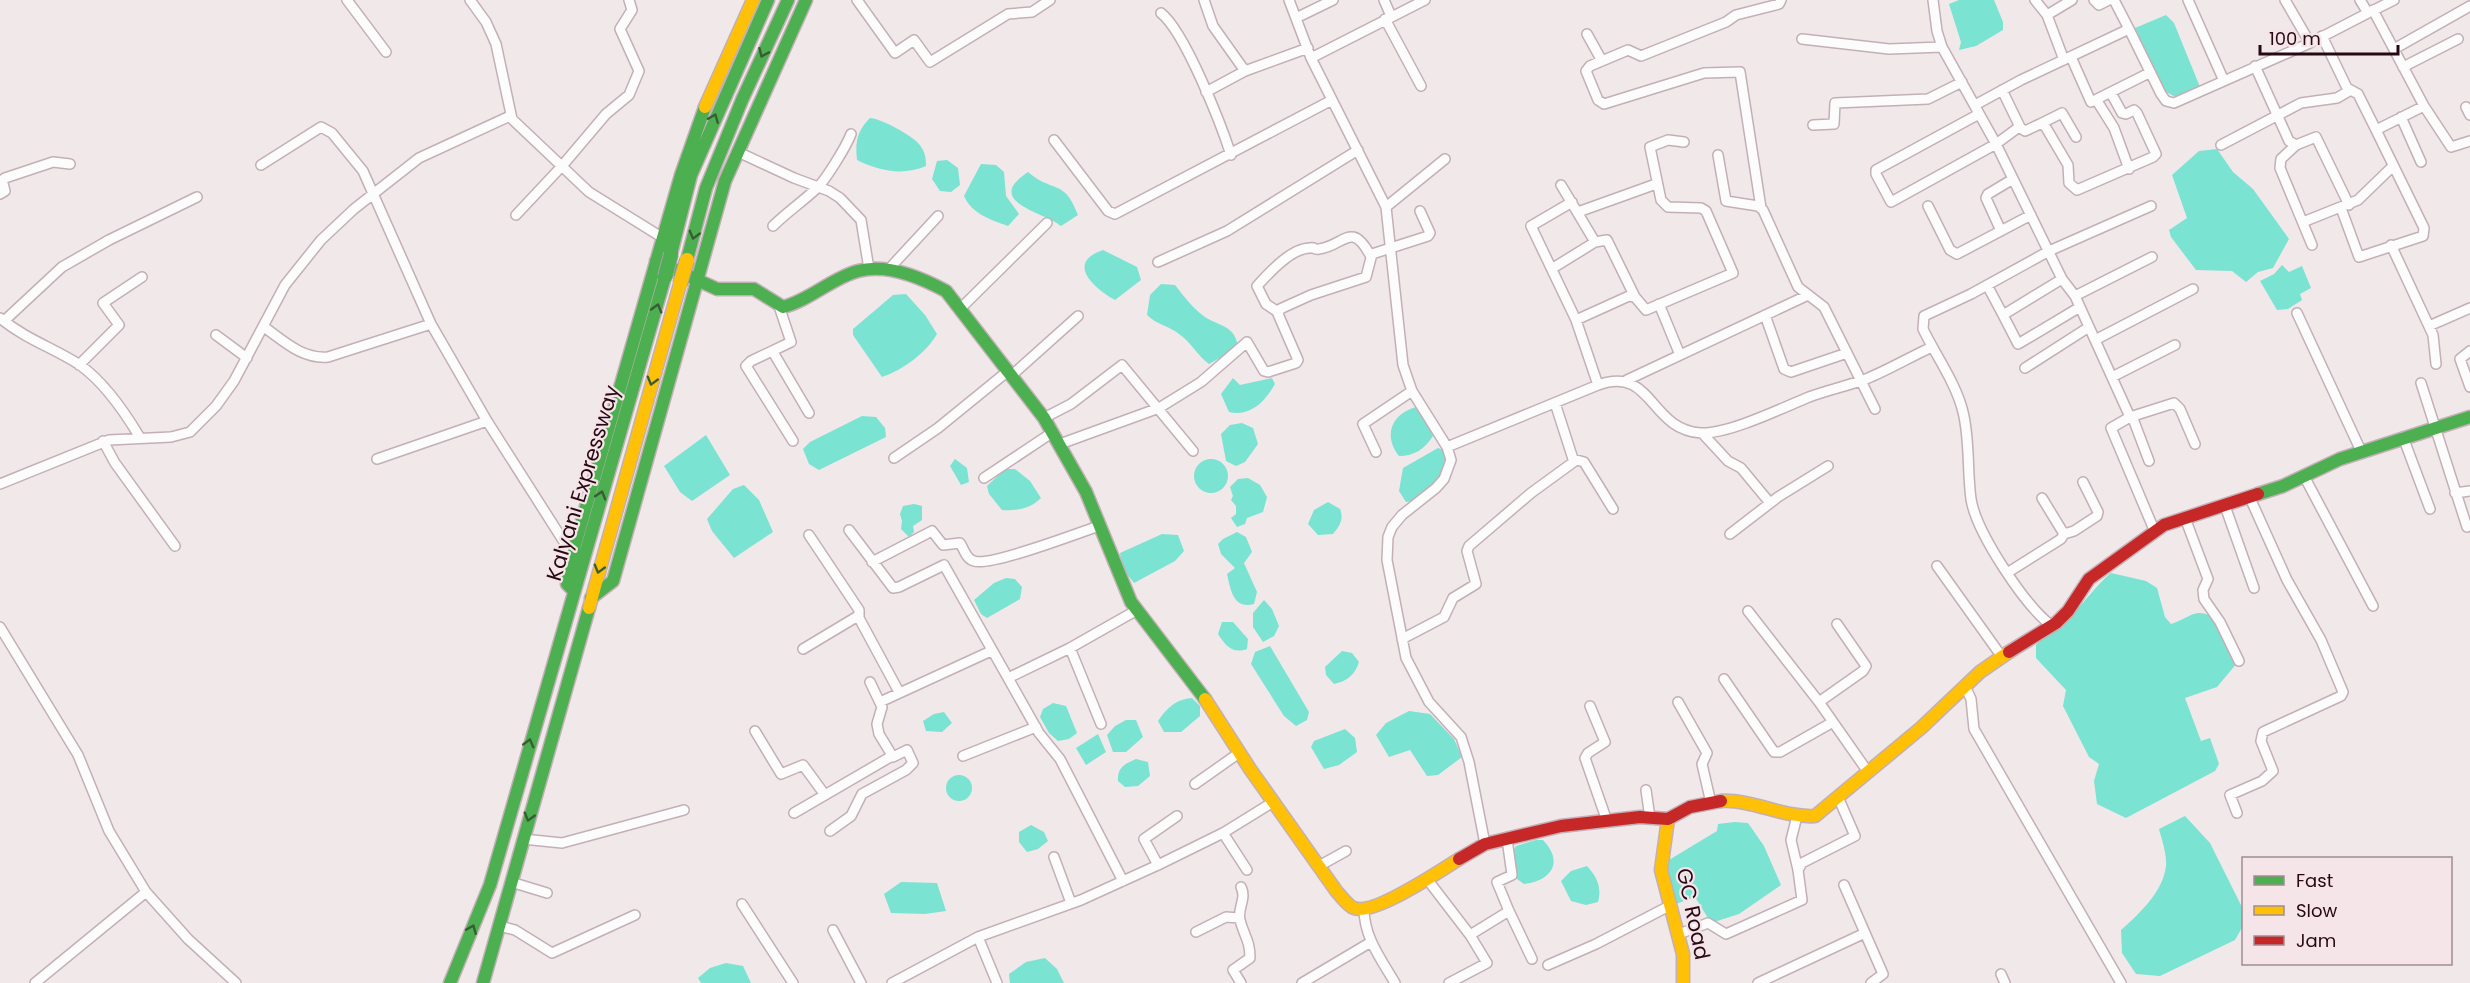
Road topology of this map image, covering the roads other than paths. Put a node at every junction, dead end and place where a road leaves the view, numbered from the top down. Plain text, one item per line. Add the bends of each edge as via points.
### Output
1 (347, 0) edge
2 (470, 0) edge
3 (629, 0) edge
4 (753, 0) edge
5 (768, 0) edge
6 (788, 0) edge
7 (806, 0) edge
8 (857, 0) edge
9 (1050, 0) edge
10 (1204, 0) edge
11 (1289, 0) edge
12 (1333, 0) edge
13 (1384, 0) edge
14 (1425, 0) edge
15 (1781, 0) edge
16 (1933, 0) edge
17 (2035, 0) edge
18 (2072, 0) edge
19 (2094, 0) edge
20 (2109, 0) edge
21 (2114, 0) edge
22 (2188, 0) edge
23 (2285, 0) edge
24 (2360, 0) edge
25 (2394, 0) edge
26 (2470, 6) edge
27 (2371, 12) junction
28 (1161, 13) dead end
29 (2047, 15) junction
30 (1296, 18) junction
31 (1388, 18) junction
32 (2129, 29) junction
33 (1587, 34) dead end
34 (2322, 36) junction
35 (1802, 39) dead end
36 (2458, 39) dead end
37 (2310, 42) junction
38 (1942, 47) junction
39 (1308, 48) junction
40 (2394, 49) junction
41 (386, 52) dead end
42 (1311, 58) junction
43 (2067, 58) junction
44 (1602, 61) junction
45 (2255, 66) junction
46 (2403, 67) junction
47 (1245, 71) junction
48 (2149, 73) junction
49 (2224, 81) junction
50 (1962, 82) junction
51 (1421, 86) dead end
52 (2002, 90) junction
53 (2349, 91) junction
54 (1206, 92) junction
55 (2110, 93) junction
56 (1332, 100) junction
57 (2097, 101) junction
58 (2424, 106) junction
59 (1977, 110) junction
60 (2278, 114) junction
61 (510, 116) junction
62 (2401, 117) junction
63 (2040, 124) junction
64 (1813, 125) dead end
65 (2020, 127) junction
66 (2376, 130) junction
67 (851, 134) dead end
68 (2076, 137) dead end
69 (1054, 140) dead end
70 (2470, 141) edge
71 (1684, 142) dead end
72 (1996, 144) junction
73 (2221, 145) dead end
74 (2296, 145) junction
75 (1358, 150) junction
76 (738, 152) junction
77 (1231, 155) junction
78 (1718, 155) dead end
79 (1445, 159) dead end
80 (2421, 162) dead end
81 (70, 164) dead end
82 (261, 165) dead end
83 (562, 166) junction
84 (2392, 167) junction
85 (2128, 169) junction
86 (2013, 179) junction
87 (1656, 183) junction
88 (1561, 185) dead end
89 (818, 188) junction
90 (0, 194) edge
91 (373, 195) junction
92 (197, 197) dead end
93 (1572, 202) junction
94 (2151, 206) dead end
95 (2345, 206) junction
96 (1386, 207) junction
97 (1928, 207) dead end
98 (1761, 208) junction
99 (1420, 211) dead end
100 (1578, 212) junction
101 (516, 214) dead end
102 (2031, 215) junction
103 (938, 216) dead end
104 (2303, 222) junction
105 (1047, 223) dead end
106 (772, 226) dead end
107 (2001, 231) junction
108 (663, 238) junction
109 (1595, 242) junction
110 (2312, 245) dead end
111 (2391, 245) junction
112 (1392, 249) junction
113 (2049, 250) junction
114 (1370, 255) junction
115 (2152, 257) dead end
116 (656, 261) junction
117 (1158, 262) dead end
118 (1552, 268) junction
119 (869, 269) junction
120 (888, 270) junction
121 (142, 278) dead end
122 (697, 278) junction
123 (2062, 279) junction
124 (1987, 285) junction
125 (2193, 289) dead end
126 (1806, 296) junction
127 (2075, 296) junction
128 (1635, 297) junction
129 (1659, 304) junction
130 (779, 306) junction
131 (2080, 307) junction
132 (961, 308) junction
133 (2470, 308) edge
134 (1278, 312) junction
135 (2296, 313) dead end
136 (1765, 315) junction
137 (2003, 315) junction
138 (1078, 316) dead end
139 (2, 320) edge
140 (1576, 320) junction
141 (431, 324) junction
142 (2429, 326) junction
143 (264, 327) junction
144 (2089, 327) junction
145 (216, 335) dead end
146 (2095, 340) junction
147 (2175, 345) dead end
148 (1932, 347) junction
149 (2470, 351) edge
150 (773, 352) junction
151 (1847, 353) junction
152 (1680, 355) junction
153 (247, 358) junction
154 (2436, 364) dead end
155 (79, 365) junction
156 (2025, 368) dead end
157 (1009, 374) junction
158 (2112, 377) junction
159 (1627, 380) junction
160 (1860, 381) junction
161 (2421, 383) dead end
162 (1598, 385) junction
163 (2470, 387) edge
164 (1412, 391) junction
165 (1555, 403) junction
166 (1159, 408) junction
167 (1875, 409) dead end
168 (809, 413) dead end
169 (2131, 416) junction
170 (2470, 417) edge
171 (1044, 418) junction
172 (487, 420) junction
173 (2434, 428) junction
174 (1702, 433) junction
175 (140, 436) junction
176 (2403, 437) junction
177 (1057, 438) junction
178 (103, 441) junction
179 (793, 441) dead end
180 (2194, 444) dead end
181 (1447, 447) junction
182 (1193, 451) dead end
183 (1376, 452) dead end
184 (2361, 452) junction
185 (894, 458) dead end
186 (377, 459) dead end
187 (1575, 461) junction
188 (2149, 461) dead end
189 (1828, 466) dead end
190 (2304, 476) junction
191 (984, 478) dead end
192 (2083, 482) dead end
193 (0, 484) edge
194 (2470, 491) edge
195 (2455, 493) junction
196 (2042, 498) dead end
197 (2250, 498) junction
198 (1770, 503) junction
199 (2225, 506) junction
200 (1613, 509) dead end
201 (2430, 509) dead end
202 (2185, 518) junction
203 (1099, 526) junction
204 (2468, 527) dead end
205 (849, 530) dead end
206 (2155, 532) junction
207 (1730, 534) dead end
208 (2064, 534) junction
209 (809, 535) dead end
210 (175, 546) dead end
211 (573, 555) junction
212 (872, 562) junction
213 (1937, 566) dead end
214 (2007, 573) junction
215 (2254, 588) dead end
216 (573, 590) junction
217 (591, 598) junction
218 (2373, 606) dead end
219 (1137, 610) junction
220 (1748, 611) dead end
221 (858, 616) junction
222 (1837, 624) dead end
223 (2052, 626) junction
224 (0, 627) edge
225 (1402, 639) junction
226 (1070, 648) junction
227 (803, 649) dead end
228 (991, 651) junction
229 (2002, 657) junction
230 (2238, 661) dead end
231 (1008, 678) junction
232 (1724, 679) dead end
233 (870, 682) dead end
234 (1965, 686) junction
235 (899, 692) junction
236 (880, 702) junction
237 (1678, 702) dead end
238 (1819, 702) junction
239 (1590, 706) dead end
240 (1833, 722) junction
241 (1101, 724) dead end
242 (1036, 727) junction
243 (755, 731) dead end
244 (1239, 753) junction
245 (892, 756) junction
246 (963, 756) dead end
247 (1868, 772) junction
248 (1196, 784) dead end
249 (1646, 790) dead end
250 (825, 795) junction
251 (1838, 797) junction
252 (1273, 802) junction
253 (1711, 803) junction
254 (684, 810) dead end
255 (794, 813) dead end
256 (2237, 813) dead end
257 (1177, 816) dead end
258 (1797, 816) junction
259 (1650, 818) junction
260 (1668, 819) junction
261 (1607, 821) junction
262 (830, 831) dead end
263 (1223, 833) junction
264 (523, 839) junction
265 (1507, 839) junction
266 (1485, 844) junction
267 (1346, 851) dead end
268 (1054, 856) dead end
269 (1158, 865) junction
270 (1319, 866) junction
271 (1247, 870) dead end
272 (1798, 870) junction
273 (1427, 879) junction
274 (1123, 881) junction
275 (511, 882) junction
276 (1844, 885) dead end
277 (1241, 887) dead end
278 (146, 892) junction
279 (547, 893) dead end
280 (1071, 903) junction
281 (742, 904) dead end
282 (1671, 905) junction
283 (1364, 909) junction
284 (1509, 911) junction
285 (635, 915) dead end
286 (1239, 918) junction
287 (499, 926) junction
288 (833, 930) dead end
289 (1196, 932) dead end
290 (1865, 933) junction
291 (1679, 934) junction
292 (1470, 935) junction
293 (978, 937) junction
294 (1371, 942) junction
295 (1532, 959) dead end
296 (1548, 965) dead end
297 (35, 983) edge
298 (236, 983) edge
299 (450, 983) edge
300 (483, 983) edge
301 (793, 983) edge
302 (861, 983) edge
303 (892, 983) edge
304 (997, 983) edge
305 (1241, 983) edge
306 (1302, 983) edge
307 (1395, 983) edge
308 (1449, 983) edge
309 (1682, 983) edge
310 (1758, 983) edge
311 (1871, 983) edge
312 (2121, 983) edge

1 - 41 street
2 - 61 street via 496,44
3 - 83 street via 632,10 620,29 639,74 629,95 606,114
4 - 108 main road via 710,93
216 -> 5 main road, Kalyani Expressway, bridge via 691,175
6 -> 217 main road, Kalyani Expressway, bridge via 706,188
7 - 76 main road
8 - 9 street via 895,53 914,40 930,62 1008,14 1032,12
10 - 47 street via 1214,26
11 - 30 street
12 - 30 street
13 - 31 street
14 - 31 street
15 - 44 street via 1641,56 1628,50
16 - 38 street
17 - 29 street
18 - 29 street
19 - 20 street via 2099,5
21 - 32 street
22 - 49 street
23 - 37 street
24 - 27 street
25 - 27 street
26 - 40 street
27 - 34 street
27 - 40 street
28 - 54 street via 1168,19
29 - 43 street
30 - 39 street
31 - 42 street
31 - 51 street
32 - 43 street
32 - 48 street
33 - 44 street
34 - 37 street
34 - 53 street
35 - 38 street via 1889,49
36 - 46 street
37 - 45 street
38 - 50 street
39 - 42 street
39 - 47 street
40 - 46 street
42 - 56 street
43 - 52 street
43 - 57 street via 2089,100
44 - 98 street via 1586,71 1598,100 1604,104 1704,73 1740,72
45 - 49 street
45 - 60 street
46 - 58 street
47 - 54 street
48 - 49 street via 2170,103
48 - 55 street
50 - 59 street
50 - 64 street via 1928,99 1835,103 1834,124
52 - 59 street
52 - 65 street
53 - 60 street via 2337,98 2311,99
53 - 66 street via 2360,97
54 - 77 street
55 - 57 street
55 - 85 street via 2122,113 2137,113 2156,154
56 - 75 street
56 - 77 street
57 - 85 street via 2114,128
58 - 62 street
58 - 70 street via 2451,147
59 - 72 street
59 - 72 street via 1876,170 1889,200 1895,202
60 - 73 street
60 - 74 street via 2289,141
61 - 83 street
61 - 91 street via 424,154
62 - 66 street
62 - 80 street
63 - 65 street via 2025,131
63 - 68 street via 2062,113
63 - 85 street via 2045,126 2068,165 2067,177 2073,188 2080,190
65 - 72 street
66 - 84 street
67 - 89 street via 844,152
69 - 77 street via 1113,214
71 - 87 street via 1668,140 1650,146
72 - 86 street
74 - 95 street via 2316,137
74 - 104 street via 2279,164
75 - 96 street
75 - 117 street via 1227,231
76 - 89 street
76 - 122 main road via 725,181
78 - 98 street via 1727,202
79 - 96 street
81 - 90 street via 53,162 5,178 5,191
82 - 91 street via 321,127 332,133 358,163
83 - 101 street
83 - 108 street via 589,192
84 - 95 street via 2368,193
84 - 111 street via 2425,232 2423,236
86 - 102 street
86 - 107 street via 1986,198
87 - 100 street
87 - 129 street via 1666,206 1706,211 1733,272
88 - 93 street
89 - 106 street
89 - 119 street via 840,198 861,220
91 - 141 street
91 - 143 street via 321,240 300,264
92 - 139 street via 62,267
93 - 100 street
93 - 118 street via 1531,226
94 - 113 street
95 - 104 street
95 - 111 street via 2356,256
96 - 112 street
97 - 107 street via 1953,254
98 - 126 street via 1798,287
99 - 112 street via 1430,235
100 - 109 street
102 - 107 street
102 - 113 street
103 - 120 street
104 - 110 street
105 - 132 street
108 - 116 main road
109 - 118 street
109 - 128 street via 1607,240
111 - 142 street
112 - 114 street
112 - 164 street via 1400,352
113 - 123 street
113 - 124 street
114 - 134 street via 1366,277 1287,304
114 - 134 street via 1361,240 1353,237 1288,257 1257,286 1266,304
115 - 127 street
116 - 122 main road
116 - 211 main road
118 - 140 street
119 - 120 main road
119 - 130 main road via 798,303
120 - 132 main road via 937,284
121 - 155 street via 103,303 119,325
122 - 130 main road via 717,289 754,289
122 - 217 main road via 612,581
123 - 127 street
123 - 137 street
124 - 137 street
124 - 148 street via 1924,316 1923,329
125 - 146 street
126 - 136 street
126 - 151 street via 1823,305
127 - 131 street
128 - 129 street via 1643,309
128 - 140 street via 1629,296
129 - 152 street
130 - 150 street via 792,340
131 - 137 street via 2018,344
131 - 144 street
132 - 157 main road
133 - 142 street
134 - 166 street via 1299,360 1296,363 1264,371 1247,342 1201,382
135 - 184 street
136 - 151 street via 1787,371
136 - 152 street
138 - 157 street
139 - 155 street
140 - 162 street
141 - 143 street via 328,357 300,353
141 - 172 street
142 - 154 street
143 - 153 street
144 - 146 street
144 - 156 street
145 - 153 street
146 - 158 street
147 - 158 street
148 - 160 street
148 - 214 street via 1963,411 1971,500 1978,523
149 - 163 street via 2460,359
150 - 168 street
150 - 179 street via 746,366
151 - 160 street
152 - 159 street
153 - 175 street via 216,406 190,432 171,437
155 - 175 street via 114,398
157 - 171 main road
157 - 185 street
158 - 169 street
159 - 162 street
159 - 174 street via 1640,388 1669,421
160 - 167 street
160 - 174 street via 1751,421
161 - 173 street
162 - 165 street
164 - 181 street
164 - 183 street via 1363,425
165 - 181 street
165 - 187 street
166 - 171 street via 1122,365 1071,404
166 - 177 street
166 - 182 street
169 - 180 street via 2174,403
169 - 188 street
169 - 206 street via 2111,428
170 - 173 main road
171 - 177 main road
172 - 186 street
172 - 211 street
173 - 176 main road
173 - 195 street
174 - 198 street via 1728,461 1741,468
175 - 178 street
176 - 184 main road
176 - 201 street
177 - 191 street
177 - 203 main road
178 - 193 street
178 - 210 street
181 - 225 street via 1451,463 1444,479 1402,515 1388,537 1387,560
184 - 190 main road
187 - 200 street via 1584,462
187 - 225 street via 1469,546 1476,584 1454,598 1444,617
189 - 198 street
190 - 197 main road
190 - 218 street
192 - 208 street via 2097,516
194 - 195 street
195 - 204 street
196 - 208 street
197 - 199 main road
197 - 256 street via 2343,692 2263,732 2261,741 2272,771 2262,781 2230,795
198 - 207 street
199 - 202 main road
199 - 215 street
202 - 206 main road
202 - 230 street via 2208,579 2204,599
203 - 212 street via 978,562 970,559 960,543 944,545 932,531
203 - 219 main road
205 - 212 street
206 - 223 main road via 2089,579 2068,611
208 - 214 street
209 - 221 street via 859,610
211 - 216 main road via 567,584
212 - 228 street via 889,586 897,588 944,565
213 - 229 street
214 - 223 street via 2040,617
299 -> 216 main road, Kalyani Expressway via 490,885
217 -> 264 main road, Kalyani Expressway
219 - 226 street
219 - 244 main road via 1196,684
220 - 238 street
221 - 227 street
221 - 235 street
222 - 238 street via 1866,666
223 - 229 main road
224 - 278 street via 78,755 109,831
225 - 266 street via 1408,665 1423,694 1461,737
226 - 231 street
226 - 241 street
228 - 231 street
228 - 235 street
229 - 234 main road
231 - 242 street
232 - 240 street via 1774,752
233 - 236 street
234 - 247 main road
234 - 312 street via 1978,736
235 - 236 street
236 - 245 street via 883,710 878,728
237 - 253 street via 1707,753 1702,764
238 - 240 street
239 - 261 street via 1605,742 1585,758
240 - 247 street
242 - 246 street
242 - 274 street via 1064,765
243 - 250 street via 780,774 803,765
244 - 248 street
244 - 252 main road
245 - 250 street
245 - 262 street via 907,750 912,765 862,794 851,816
247 - 251 main road
249 - 259 street
250 - 255 street
251 - 258 main road via 1815,816
251 - 272 street via 1855,836 1802,863
252 - 263 street
252 - 270 main road
253 - 258 main road via 1742,801
253 - 260 main road via 1690,807
254 - 264 street via 562,843
257 - 269 street via 1144,839
258 - 272 street via 1791,840
259 - 260 main road
259 - 261 main road
260 - 282 main road, GC Road via 1660,867
261 - 265 main road via 1561,826
263 - 269 street
263 - 271 street
264 - 275 main road, Kalyani Expressway
265 - 266 main road
265 - 284 street via 1512,875 1497,882
266 - 273 main road
267 - 270 street
268 - 280 street
269 - 274 street
270 - 283 main road via 1345,901 1353,908
272 - 291 street via 1802,900 1726,934 1708,923
273 - 283 main road
273 - 292 street
274 - 280 street
275 - 279 street
275 - 287 main road, Kalyani Expressway
276 - 290 street
277 - 286 street via 1245,895
278 - 297 street
278 - 298 street via 188,939
280 - 293 street
281 - 301 street
282 - 291 main road, GC Road
282 - 296 street
283 - 294 street via 1364,924
284 - 292 street
284 - 295 street
285 - 287 street via 552,953 515,930
286 - 289 street via 1226,917
286 - 305 street via 1250,941 1250,958 1233,970
287 - 300 main road, Kalyani Expressway
288 - 302 street
290 - 310 street
290 - 311 street via 1883,974
291 - 309 main road, GC Road via 1685,970
292 - 308 street via 1487,963
293 - 303 street
293 - 304 street
294 - 306 street
294 - 307 street

